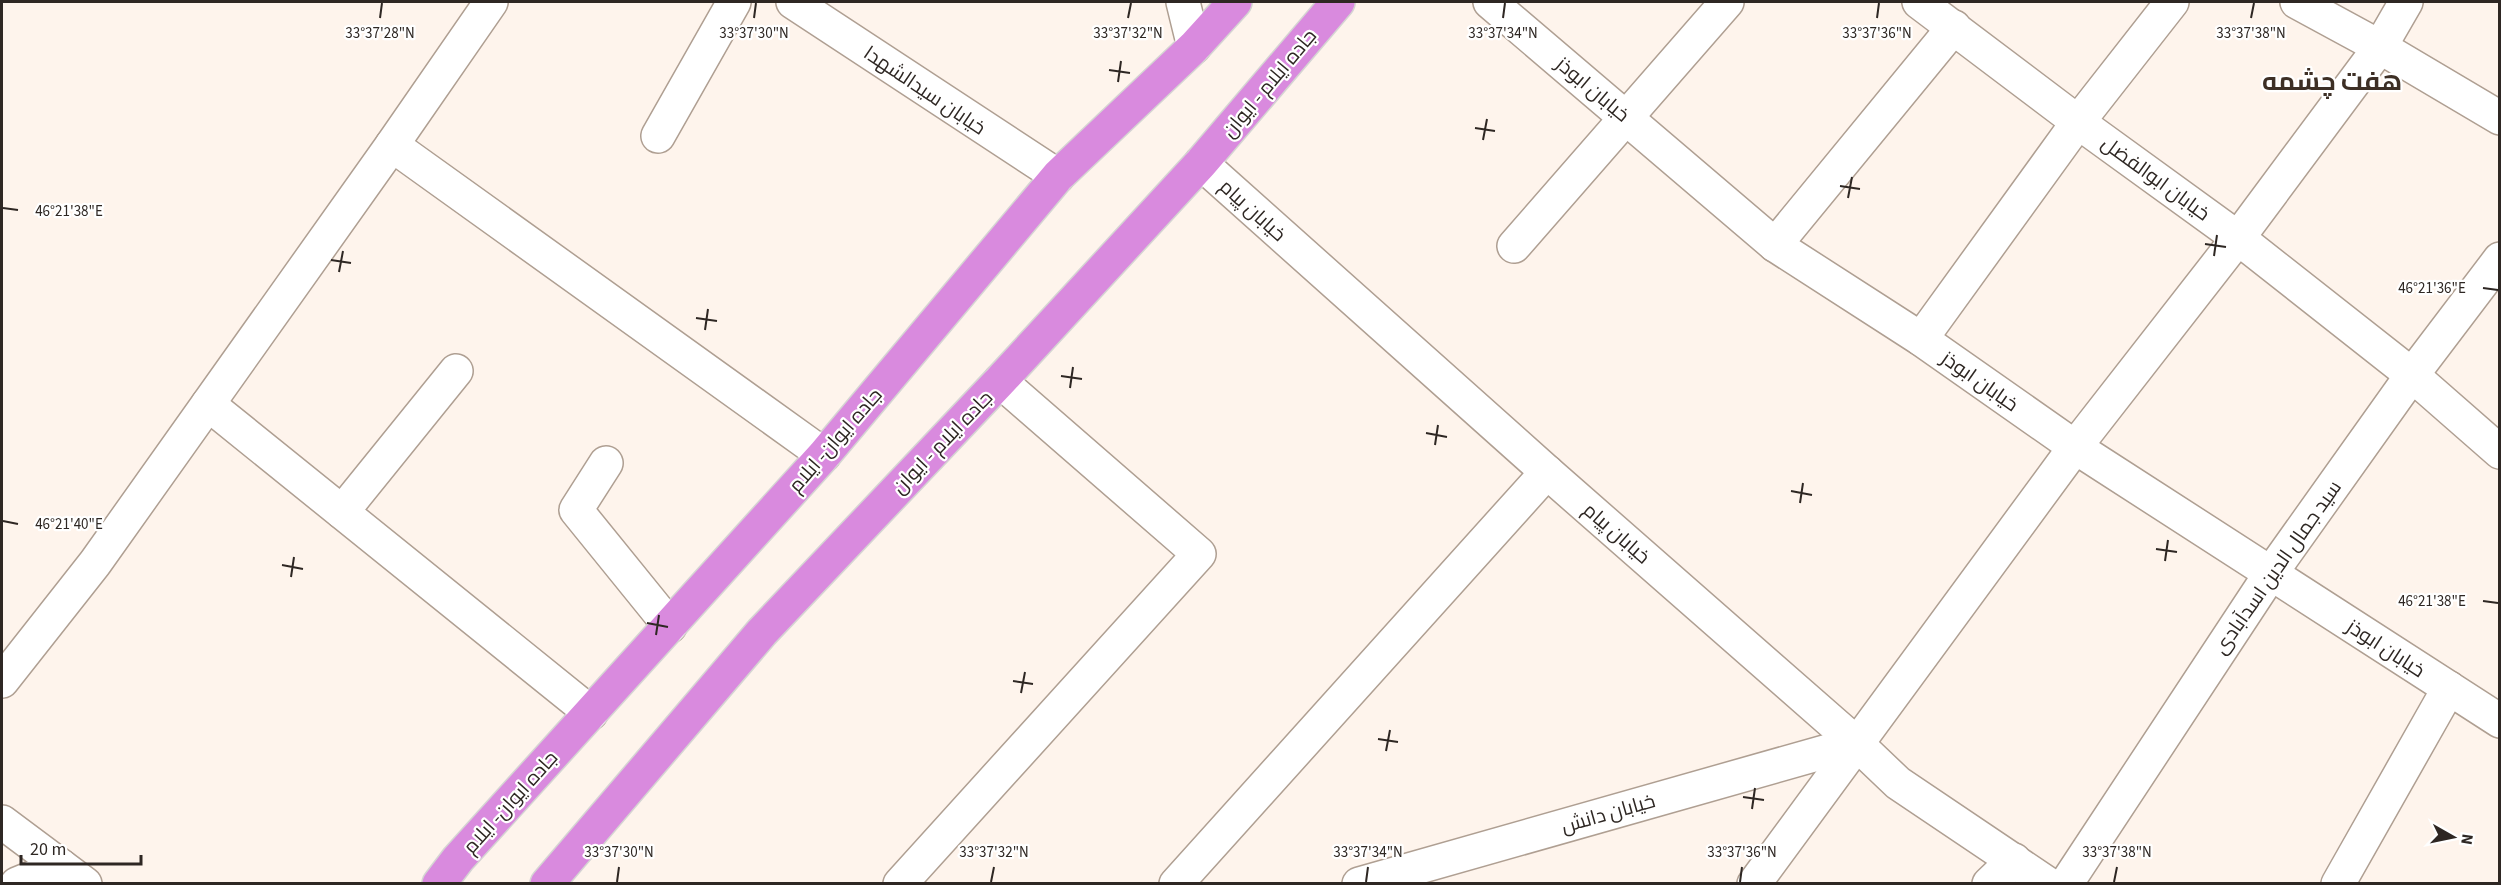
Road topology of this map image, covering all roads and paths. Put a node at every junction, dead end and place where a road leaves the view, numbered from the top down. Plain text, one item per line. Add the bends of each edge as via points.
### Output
1 (491, 2) edge
2 (734, 2) edge
3 (793, 2) edge
4 (1183, 2) edge
5 (1236, 2) edge
6 (1338, 2) edge
7 (1490, 2) edge
8 (1727, 2) edge
9 (1919, 2) edge
10 (2172, 2) edge
11 (2297, 2) edge
12 (2406, 2) edge
13 (1954, 27) junction
14 (2380, 47) junction
15 (1194, 48) junction
16 (1626, 117) junction
17 (2499, 118) edge
18 (2078, 122) junction
19 (658, 136) dead end
20 (392, 145) junction
21 (1201, 163) junction
22 (1058, 177) junction
23 (2238, 238) junction
24 (1775, 245) junction
25 (1514, 246) dead end
26 (2499, 259) edge
27 (1921, 339) junction
28 (456, 371) dead end
29 (2412, 375) junction
30 (1000, 381) junction
31 (208, 404) junction
32 (2075, 447) junction
33 (2499, 452) edge
34 (824, 455) junction
35 (606, 463) dead end
36 (1547, 472) junction
37 (342, 512) junction
38 (2271, 573) junction
39 (670, 626) junction
40 (2, 681) edge
41 (2449, 688) junction
42 (591, 713) junction
43 (2499, 721) edge
44 (1856, 743) junction
45 (2, 822) edge
46 (2014, 860) junction
47 (73, 875) edge
48 (17, 884) edge
49 (439, 884) edge
50 (548, 884) edge
51 (900, 884) edge
52 (1176, 884) edge
53 (1359, 884) edge
54 (1754, 884) edge
55 (1989, 884) edge
56 (2048, 884) edge
57 (2066, 884) edge
58 (2338, 884) edge

1 - 20 street
2 - 19 street
3 - 22 street, خیابان سیدالشهدا
4 - 15 street
5 - 15 highway, جاده ایوان- ایلام
6 - 21 highway, جاده ایلام - ایوان
7 - 16 street, خیابان ابوذز
8 - 16 street
9 - 13 street, خیابان ابوالفضل
10 - 18 street
11 - 14 street
12 - 14 street
13 - 18 street, خیابان ابوالفضل
13 - 24 street
14 - 17 street
14 - 23 street
15 - 22 highway, جاده ایوان- ایلام
16 - 24 street, خیابان ابوذز
16 - 25 street
18 - 23 street, خیابان ابوالفضل
18 - 27 street
20 - 31 street
20 - 34 street
21 - 30 highway, جاده ایلام - ایوان
21 - 36 street, خیابان پیام
22 - 34 highway, جاده ایوان- ایلام
23 - 29 street, خیابان ابوالفضل
23 - 32 street
24 - 27 street, خیابان ابوذز
26 - 29 street, سید جمال الدین اسدآبادی
27 - 32 street, خیابان ابوذز
28 - 37 street
29 - 33 street, خیابان ابوالفضل
29 - 38 street, سید جمال الدین اسدآبادی
30 - 50 highway, جاده ایلام - ایوان via 762,632
30 - 51 street via 1199,554
31 - 37 street
31 - 40 street via 95,563
32 - 38 street, خیابان ابوذز
32 - 44 street
34 - 39 highway, جاده ایوان- ایلام
35 - 39 street via 576,510
36 - 44 street, خیابان پیام
36 - 52 street
37 - 42 street
38 - 41 street, خیابان ابوذز
38 - 57 street, سید جمال الدین اسدآبادی
39 - 42 highway, جاده ایوان- ایلام
41 - 43 street, خیابان ابوذز
41 - 58 street
42 - 49 highway, جاده ایوان- ایلام
44 - 46 street, خیابان پیام via 1898,783
44 - 53 street, خیابان دانش
44 - 54 street
45 - 47 street
46 - 55 street
46 - 56 street, خیابان پیام
47 - 48 street

